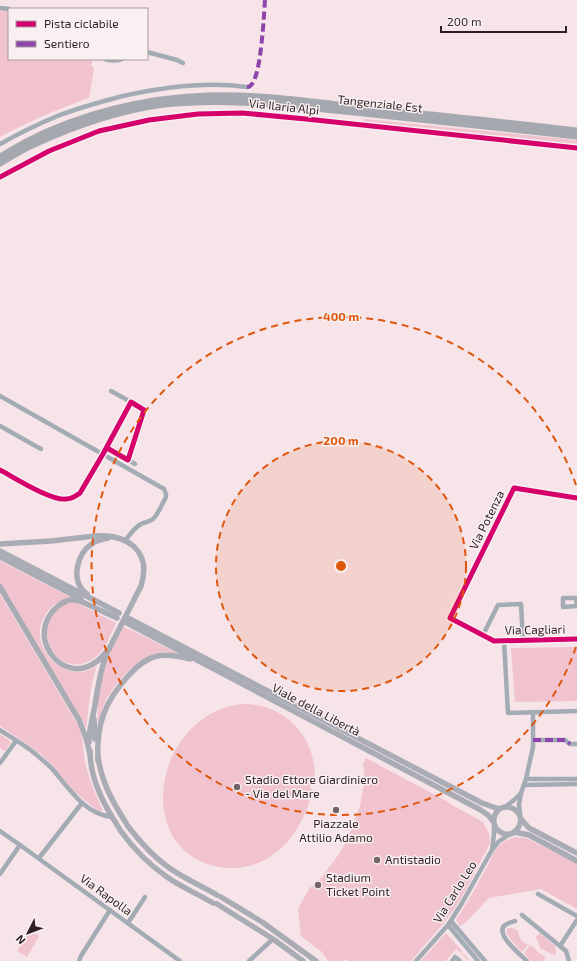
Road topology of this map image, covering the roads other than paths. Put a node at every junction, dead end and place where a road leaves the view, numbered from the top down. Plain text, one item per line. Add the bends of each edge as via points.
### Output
1 (148, 52) edge
2 (108, 60) edge
3 (120, 60) edge
4 (183, 63) dead end
5 (247, 87) dead end
6 (577, 130) edge
7 (577, 136) edge
8 (0, 144) edge
9 (577, 148) edge
10 (0, 157) edge
11 (0, 163) edge
12 (0, 177) edge
13 (111, 391) dead end
14 (0, 396) edge
15 (131, 402) junction
16 (0, 426) edge
17 (107, 448) junction
18 (41, 449) dead end
19 (104, 454) junction
20 (128, 460) junction
21 (135, 464) dead end
22 (0, 470) edge
23 (577, 498) edge
24 (116, 537) junction
25 (126, 541) junction
26 (0, 544) edge
27 (0, 551) edge
28 (0, 557) edge
29 (0, 587) edge
30 (118, 616) junction
31 (450, 618) joint
32 (483, 635) junction
33 (577, 639) edge
34 (523, 640) junction
35 (504, 641) junction
36 (109, 649) junction
37 (200, 662) junction
38 (95, 705) junction
39 (577, 711) edge
40 (533, 712) junction
41 (0, 730) edge
42 (533, 740) junction
43 (16, 741) junction
44 (577, 744) edge
45 (90, 754) junction
46 (98, 760) junction
47 (0, 763) edge
48 (102, 777) junction
49 (577, 779) edge
50 (94, 780) junction
51 (525, 782) junction
52 (577, 784) edge
53 (521, 793) junction
54 (82, 803) junction
55 (505, 807) junction
56 (498, 809) junction
57 (112, 817) junction
58 (520, 817) junction
59 (494, 823) junction
60 (126, 824) junction
61 (120, 829) junction
62 (0, 831) edge
63 (512, 833) junction
64 (20, 845) junction
65 (492, 850) junction
66 (577, 853) edge
67 (39, 858) junction
68 (577, 861) edge
69 (0, 874) edge
70 (538, 894) dead end
71 (219, 896) junction
72 (145, 897) dead end
73 (215, 904) junction
74 (110, 910) junction
75 (522, 915) dead end
76 (577, 916) edge
77 (577, 920) edge
78 (515, 921) dead end
79 (128, 923) junction
80 (449, 923) junction
81 (278, 933) junction
82 (273, 939) junction
83 (560, 946) junction
84 (476, 958) edge
85 (79, 961) edge
86 (180, 961) edge
87 (249, 961) edge
88 (303, 961) edge
89 (316, 961) edge
90 (416, 961) edge
91 (452, 961) edge
92 (460, 961) edge
93 (485, 961) edge
94 (527, 961) edge
95 (569, 961) edge

1 - 4 street
2 - 3 street
5 - 8 street via 211,84 187,86 93,103 62,114
6 - 10 highway, Tangenziale Est via 296,100 206,96 168,99 111,110 62,126
7 - 11 highway, Tangenziale Est via 297,106 241,101 199,102 164,104 88,123 30,146
9 - 12 street, Via Ilaria Alpi via 242,113 198,114 149,120 99,131 49,151
13 - 15 street
14 - 19 street
15 - 17 street
15 - 20 street via 144,410
16 - 18 street
17 - 19 street
17 - 20 street
19 - 22 street via 80,493 68,499 51,497
19 - 25 street via 164,489 166,494 153,518 139,525
20 - 21 street
23 - 31 street, Via Potenza via 514,488
24 - 25 main road
24 - 26 main road via 95,536
24 - 30 main road via 101,539 88,548 80,557 77,576 82,590
25 - 36 main road, bridge via 138,552 144,564 144,578
27 - 30 main road
28 - 30 main road
29 - 45 main road via 79,720
30 - 36 main road via 71,600 54,609 45,623 45,645 55,660 64,665 78,669 90,666
31 - 32 street, Via Cagliari
32 - 34 street via 498,605 521,604
32 - 35 street, Via Cagliari via 494,641
33 - 34 street, Via Cagliari
34 - 35 street, Via Cagliari
35 - 40 street via 508,713
36 - 38 main road via 101,669
37 - 46 main road via 162,655 142,662 114,692 104,711 98,734
37 - 56 main road, Viale della Libertà via 126,620 482,804
37 - 59 main road, Viale della Libertà via 479,809
38 - 45 main road via 89,736
38 - 46 main road
39 - 40 street
40 - 42 street
41 - 43 street
42 - 44 street via 565,740 570,744
42 - 51 street
43 - 47 street
43 - 54 street via 53,770
45 - 50 main road
46 - 48 main road
48 - 50 main road
48 - 60 main road via 114,805
49 - 51 street
50 - 57 main road
51 - 52 street
51 - 53 street
53 - 55 street
53 - 58 street
54 - 57 street via 95,812
54 - 67 street
55 - 56 main road
55 - 58 main road via 514,808
56 - 59 main road
57 - 61 main road
58 - 63 main road via 519,827
58 - 66 main road via 532,830
59 - 63 main road, Viale della Libertà via 500,833
59 - 65 street, Via Carlo Leo
60 - 61 main road via 120,823
60 - 71 main road via 145,847 170,869
61 - 73 main road via 141,856 153,866 167,877
62 - 64 street, Via Rapolla
63 - 65 street, Via Carlo Leo via 498,842
63 - 68 main road, Viale della Libertà via 529,835
64 - 67 street, Via Rapolla
64 - 69 street
65 - 80 street, Via Carlo Leo
67 - 74 street, Via Rapolla
70 - 76 street
71 - 73 main road via 222,901
71 - 81 main road
72 - 79 street
73 - 82 main road
74 - 79 street, Via Rapolla
74 - 85 street
75 - 83 street
77 - 83 street
78 - 94 street via 505,925 503,934
79 - 86 street, Via Rapolla
80 - 84 street
80 - 90 street, Via Carlo Leo
81 - 82 main road
81 - 89 main road
82 - 87 street
82 - 88 main road
83 - 95 street via 566,951
84 - 93 street
91 - 92 street via 455,957

